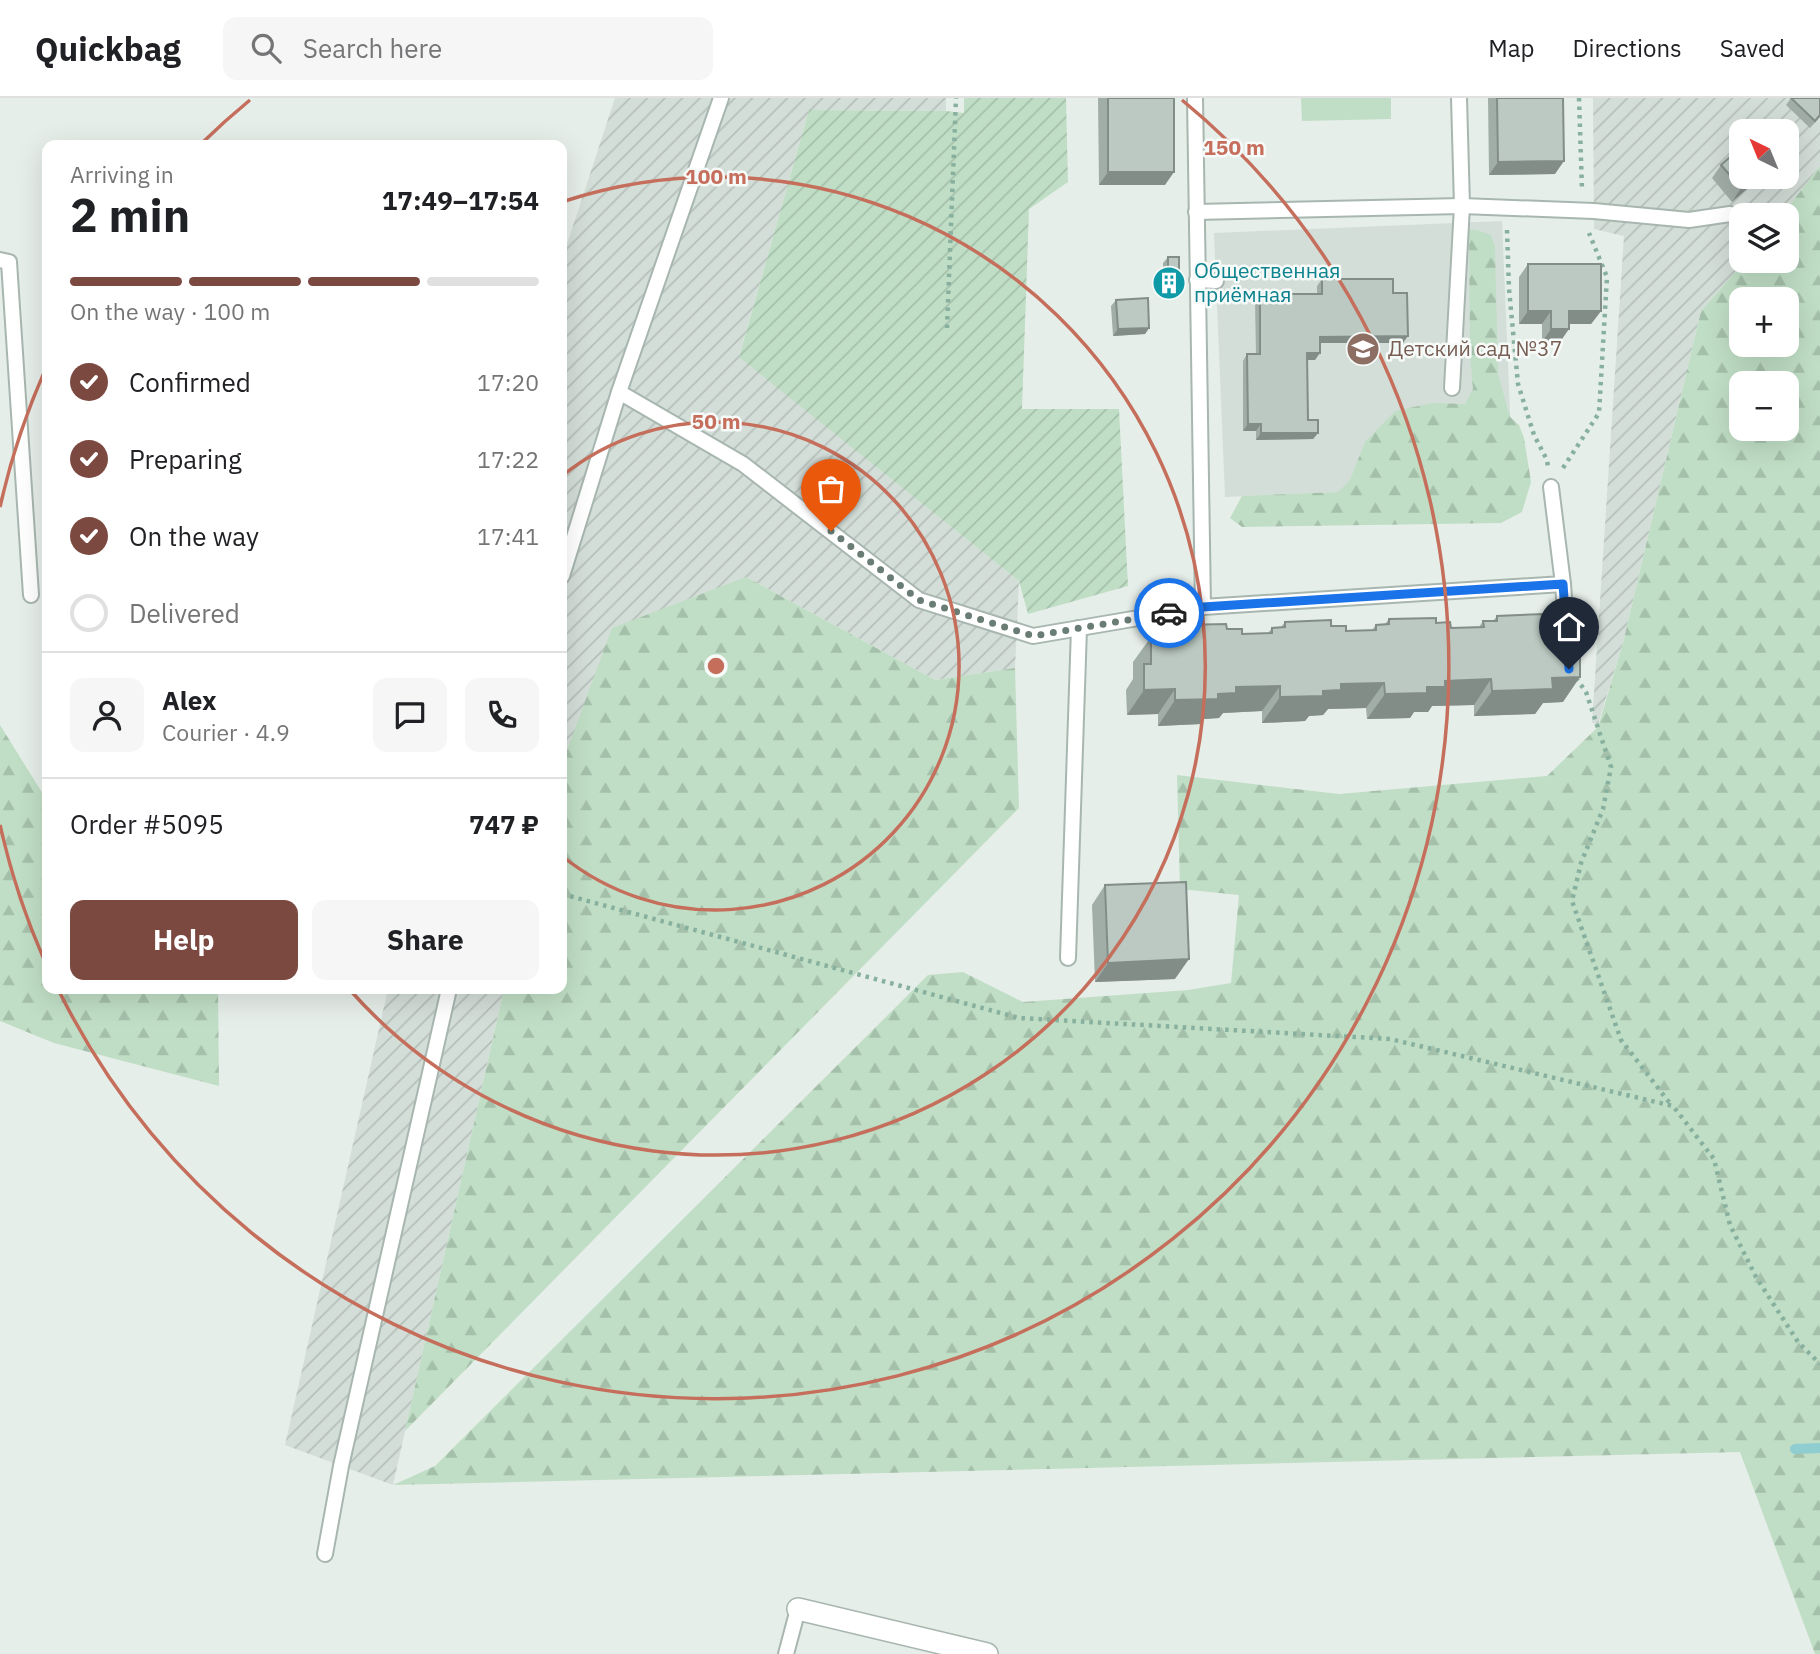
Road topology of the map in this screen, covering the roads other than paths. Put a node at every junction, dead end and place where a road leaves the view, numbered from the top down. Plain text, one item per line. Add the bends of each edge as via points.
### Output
1 (721, 98) edge
2 (1195, 98) edge
3 (1459, 98) edge
4 (1462, 206) junction
5 (1196, 212) junction
6 (1729, 214) edge
7 (0, 260) edge
8 (1198, 280) junction
9 (1216, 281) dead end
10 (1452, 388) dead end
11 (619, 392) junction
12 (1551, 487) road end
13 (567, 560) edge
14 (1563, 584) junction
15 (31, 595) dead end
16 (1203, 607) junction
17 (1079, 628) junction
18 (1569, 669) edge
19 (1068, 957) dead end
20 (448, 994) edge
21 (325, 1554) dead end
22 (799, 1609) joint
23 (786, 1654) edge
24 (987, 1654) edge

1 - 11 lane
2 - 5 lane
3 - 4 lane
4 - 5 lane
4 - 6 lane via 1689,220
4 - 10 lane
5 - 8 lane
7 - 15 lane via 9,262
8 - 9 lane
8 - 16 lane
11 - 13 lane
11 - 17 lane via 743,464 919,600 1033,636
12 - 14 lane
14 - 16 lane
14 - 18 lane
16 - 17 lane
17 - 19 lane
20 - 21 lane
22 - 23 lane
22 - 24 street

